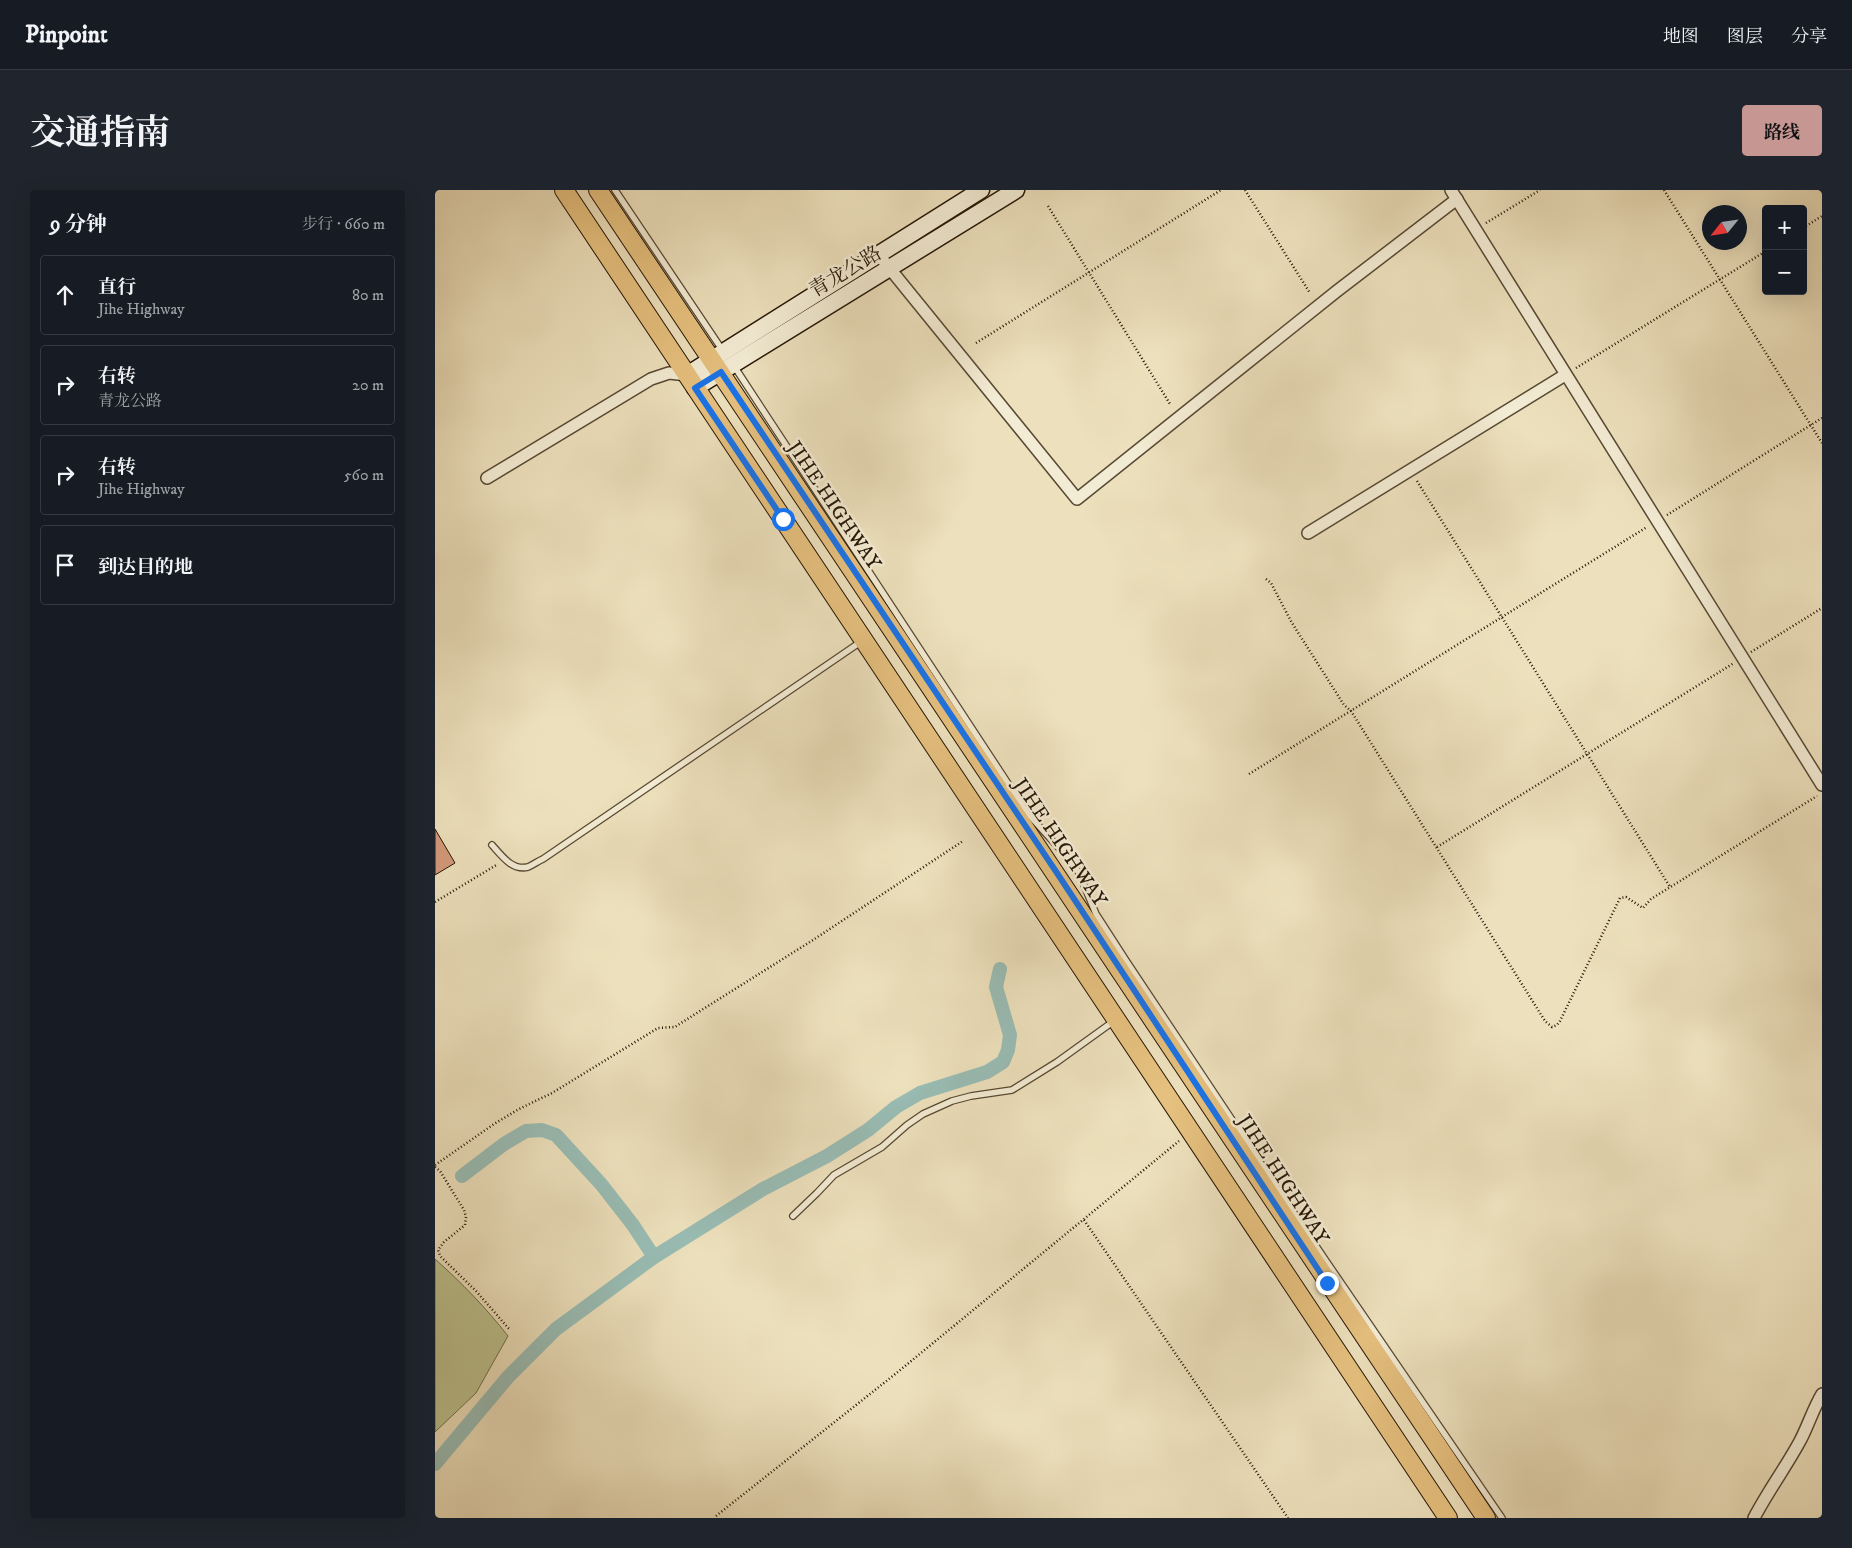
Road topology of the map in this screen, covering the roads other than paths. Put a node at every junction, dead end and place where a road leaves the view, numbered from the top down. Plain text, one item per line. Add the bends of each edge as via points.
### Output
1 (563, 190) edge
2 (598, 190) edge
3 (615, 190) edge
4 (981, 190) edge
5 (1016, 190) edge
6 (1454, 194) edge
7 (878, 254) junction
8 (889, 269) junction
9 (722, 362) junction
10 (1565, 375) junction
11 (691, 381) junction
12 (487, 478) dead end
13 (1308, 533) dead end
14 (863, 640) junction
15 (1822, 786) edge
16 (492, 845) dead end
17 (1116, 1020) junction
18 (793, 1216) dead end
19 (1819, 1399) edge
20 (1448, 1518) edge
21 (1486, 1518) edge
22 (1502, 1518) edge
23 (1754, 1518) edge

1 - 11 main road
2 - 9 main road, JIHE HIGHWAY via 676,306
3 - 9 lane
4 - 7 street, 青龙公路
5 - 8 street, 青龙公路
6 - 8 street via 1077,499
6 - 10 street
7 - 8 street
7 - 9 street, 青龙公路
8 - 9 street, 青龙公路
9 - 11 street, 青龙公路
9 - 21 main road, JIHE HIGHWAY
9 - 22 lane via 1028,814 1079,873 1096,914 1125,959
10 - 13 street
10 - 15 street
11 - 12 street via 669,373 651,379
11 - 14 main road
14 - 16 lane via 543,859 527,867 513,865
14 - 17 main road
17 - 18 lane via 1013,1090 971,1096 923,1114 882,1147 834,1175
17 - 20 main road
19 - 23 street via 1801,1439

